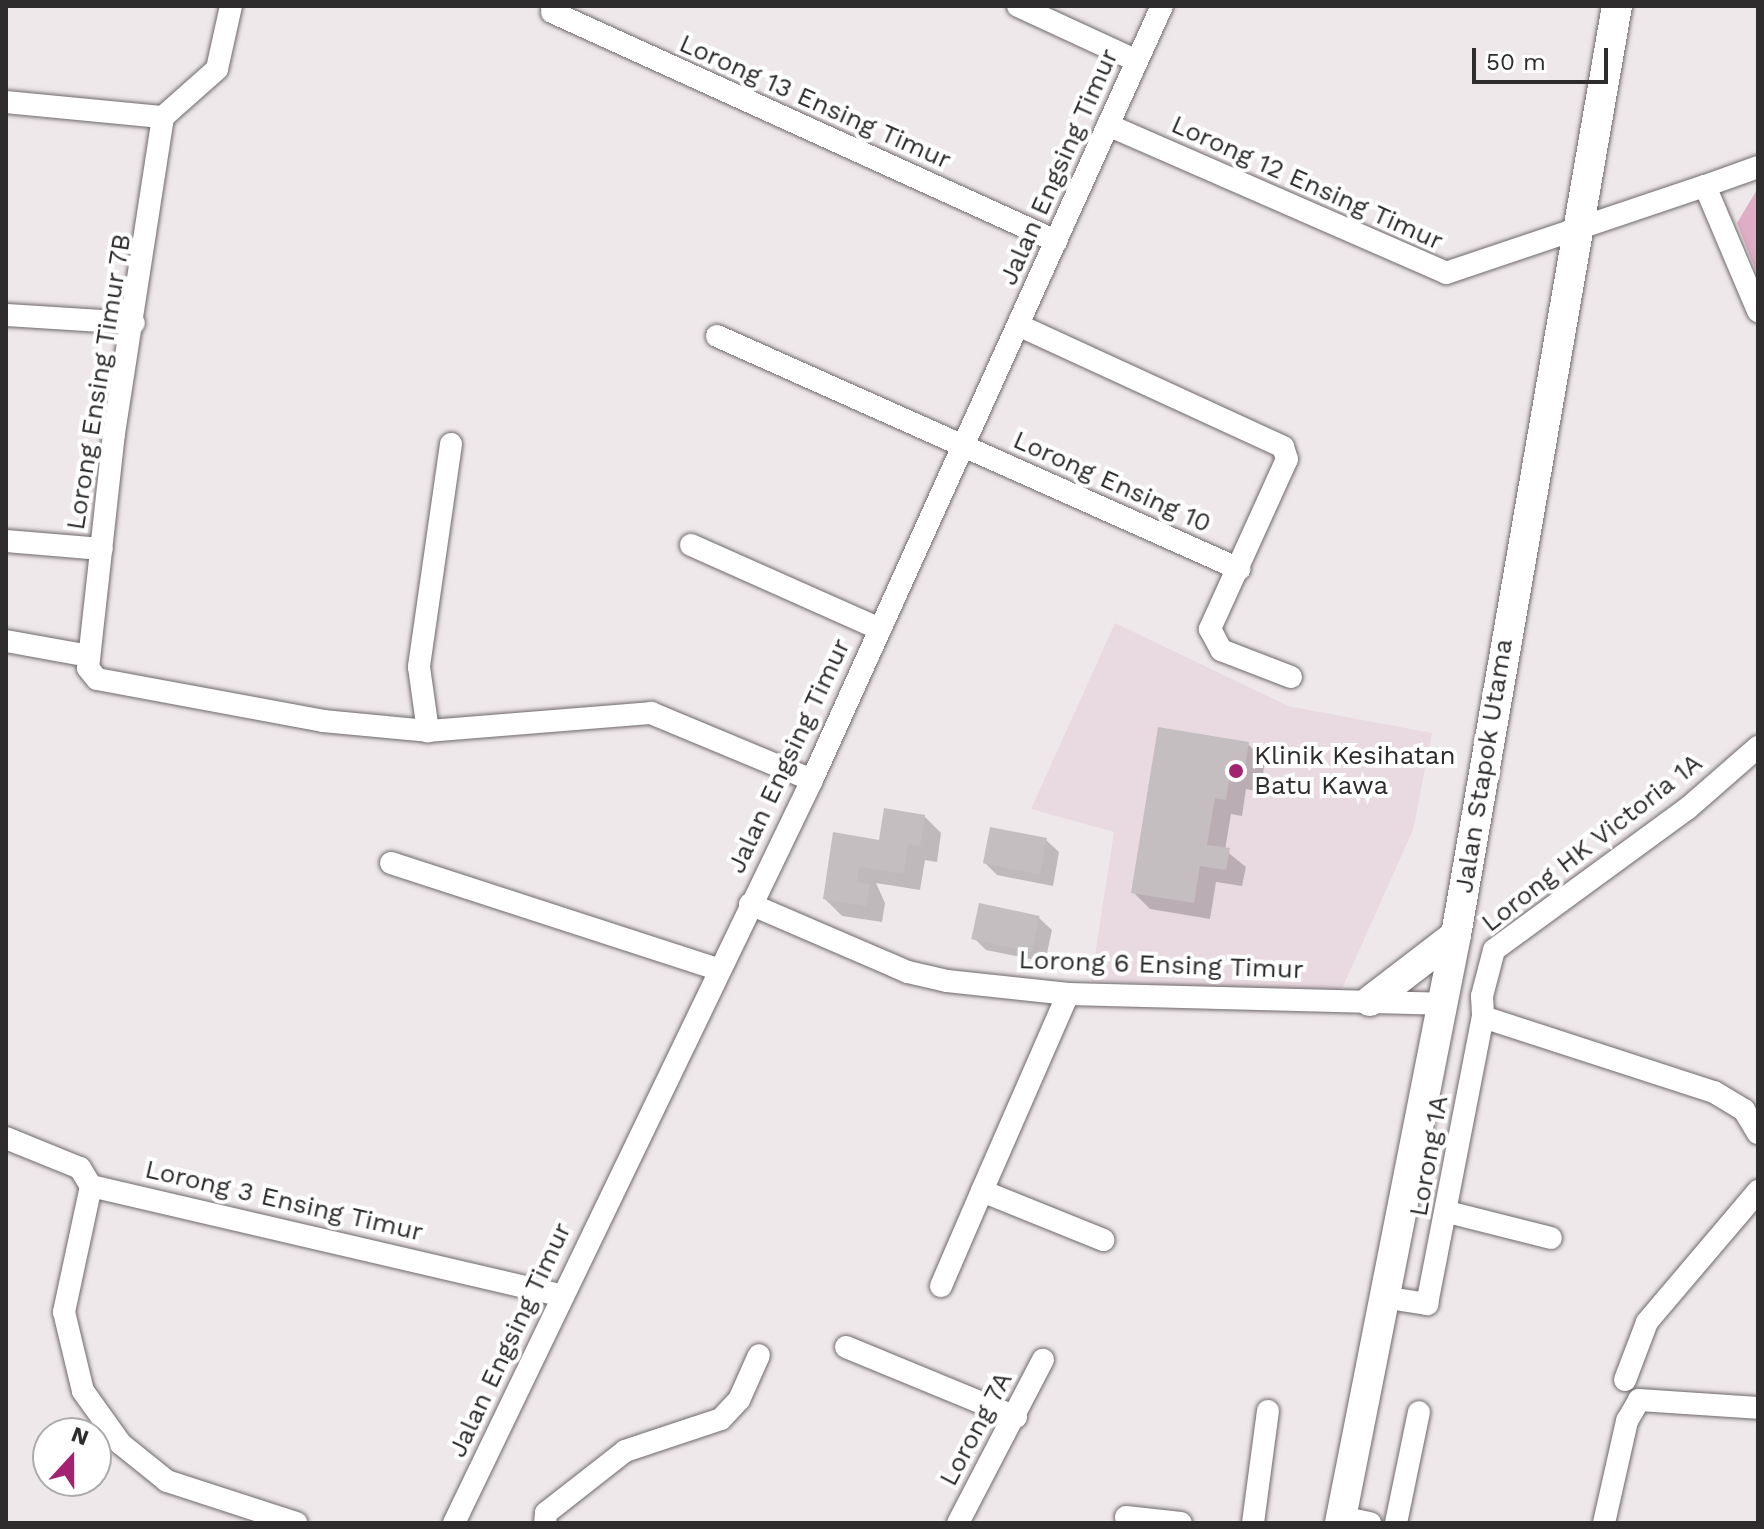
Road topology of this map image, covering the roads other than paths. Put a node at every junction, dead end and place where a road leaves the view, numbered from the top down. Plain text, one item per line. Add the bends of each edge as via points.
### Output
1 (231, 6) edge
2 (1018, 6) edge
3 (1162, 6) edge
4 (1617, 6) edge
5 (552, 12) dead end
6 (1137, 61) junction
7 (6, 102) edge
8 (163, 117) junction
9 (1108, 125) junction
10 (1758, 167) edge
11 (1705, 186) junction
12 (1576, 228) junction
13 (1056, 241) junction
14 (1758, 311) edge
15 (6, 315) edge
16 (134, 323) junction
17 (1018, 325) junction
18 (717, 336) dead end
19 (451, 444) dead end
20 (963, 446) junction
21 (6, 541) edge
22 (691, 545) dead end
23 (102, 549) junction
24 (1239, 569) junction
25 (880, 629) junction
26 (6, 641) edge
27 (89, 656) junction
28 (1291, 677) dead end
29 (428, 731) junction
30 (1758, 747) edge
31 (812, 780) junction
32 (391, 863) dead end
33 (750, 904) junction
34 (1456, 935) junction
35 (717, 969) junction
36 (1068, 994) junction
37 (1370, 1001) junction
38 (1441, 1004) junction
39 (1482, 1006) junction
40 (1758, 1133) edge
41 (6, 1138) edge
42 (91, 1186) junction
43 (982, 1191) junction
44 (1758, 1191) edge
45 (1448, 1212) junction
46 (1551, 1238) dead end
47 (1103, 1240) dead end
48 (941, 1286) dead end
49 (562, 1296) junction
50 (1382, 1297) junction
51 (846, 1347) dead end
52 (759, 1355) dead end
53 (1043, 1360) dead end
54 (1625, 1380) dead end
55 (1758, 1408) edge
56 (1268, 1411) dead end
57 (1419, 1412) dead end
58 (1016, 1417) junction
59 (1126, 1517) dead end
60 (1340, 1520) edge
61 (296, 1523) edge
62 (454, 1523) edge
63 (545, 1523) edge
64 (958, 1523) edge
65 (1181, 1523) edge
66 (1253, 1523) edge
67 (1370, 1523) edge
68 (1396, 1523) edge
69 (1604, 1523) edge

1 - 8 street via 217,69
2 - 6 street
3 - 6 street, Jalan Engsing Timur
4 - 12 main road, Jalan Stapok Utama
5 - 13 street, Lorong 13 Ensing Timur
6 - 9 street, Jalan Engsing Timur
7 - 8 street
8 - 16 street, Lorong Ensing Timur 7B
9 - 12 street, Lorong 12 Ensing Timur via 1430,270 1446,273
9 - 13 street, Jalan Engsing Timur
10 - 11 street, Lorong 12 Ensing Timur
11 - 12 street, Lorong 12 Ensing Timur
11 - 14 street
12 - 34 main road, Jalan Stapok Utama
13 - 17 street, Jalan Engsing Timur
15 - 16 street
16 - 23 street, Lorong Ensing Timur 7B
17 - 20 street, Jalan Engsing Timur
17 - 24 street via 1283,447 1287,459
18 - 20 street, Lorong Ensing 10
19 - 29 street via 419,667
20 - 24 street, Lorong Ensing 10
20 - 25 street, Jalan Engsing Timur
21 - 23 street
22 - 25 street
23 - 27 street, Lorong Ensing Timur 7B
24 - 28 street via 1210,629 1213,643
25 - 31 street, Jalan Engsing Timur
26 - 27 street
27 - 29 street via 97,679 323,721
29 - 31 street via 651,713
30 - 39 street, Lorong HK Victoria 1A via 1688,808 1494,950
31 - 33 street, Jalan Engsing Timur
32 - 35 street
33 - 35 street, Jalan Engsing Timur
33 - 36 street, Lorong 6 Ensing Timur via 908,972
34 - 37 main road
34 - 38 main road, Jalan Stapok Utama
35 - 49 street, Jalan Engsing Timur
36 - 37 street, Lorong 6 Ensing Timur
36 - 43 street
37 - 38 street, Lorong 6 Ensing Timur
38 - 50 main road, Jalan Stapok Utama
39 - 40 street via 1714,1092 1744,1110
39 - 45 street, Lorong 1A
41 - 42 street, Lorong 3 Ensing Timur via 80,1168
42 - 49 street, Lorong 3 Ensing Timur
42 - 61 street via 64,1312 83,1391 121,1444 167,1481
43 - 47 street
43 - 48 street
44 - 54 street via 1647,1322
45 - 46 street
45 - 50 street, Lorong 1A via 1427,1304
49 - 62 street, Jalan Engsing Timur
50 - 60 main road, Jalan Stapok Utama
51 - 58 street
52 - 63 street via 721,1419 625,1451 546,1513
53 - 58 street, Lorong 7A
55 - 69 street via 1639,1400 1627,1421
56 - 66 street
57 - 68 street
58 - 64 street, Lorong 7A
59 - 65 street
60 - 67 street

